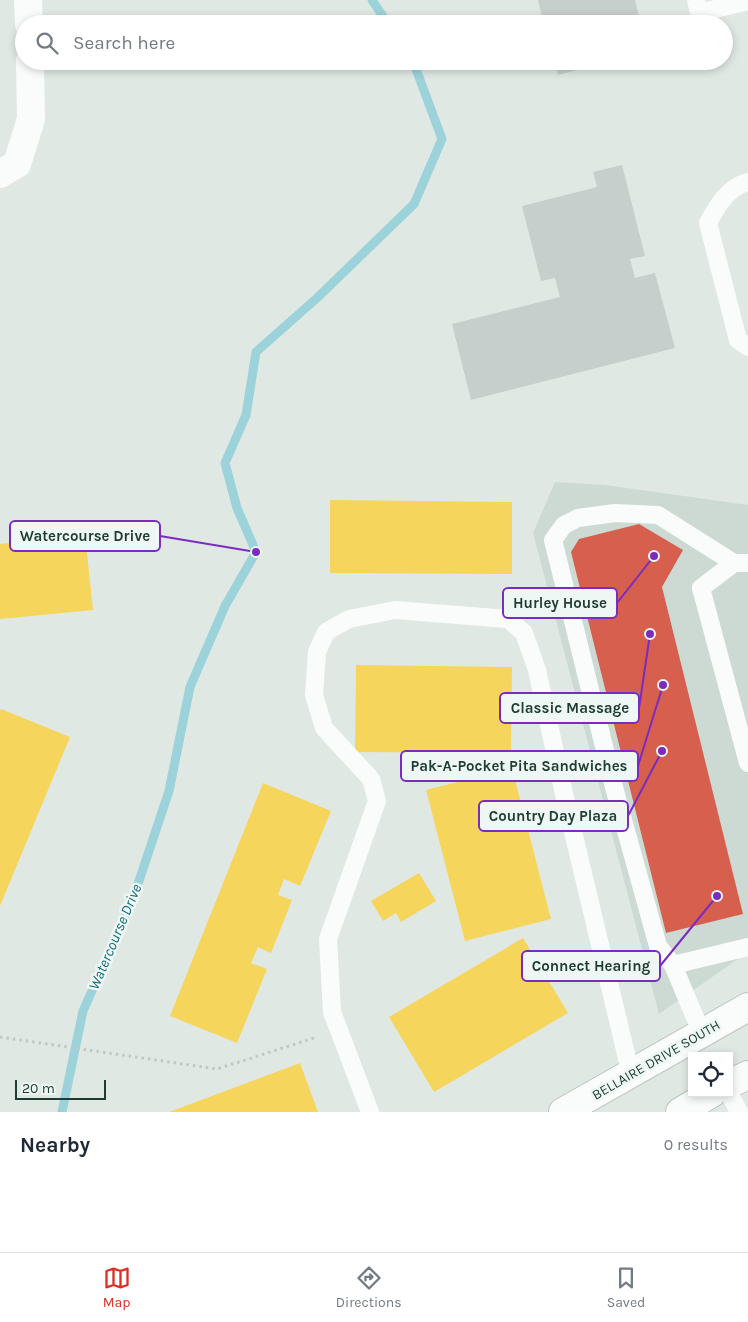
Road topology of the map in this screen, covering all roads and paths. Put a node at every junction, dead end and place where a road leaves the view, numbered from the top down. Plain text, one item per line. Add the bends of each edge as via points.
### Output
1 (28, 0) edge
2 (696, 0) edge
3 (748, 1) edge
4 (29, 15) edge
5 (30, 70) edge
6 (0, 174) edge
7 (748, 182) edge
8 (748, 347) edge
9 (741, 563) edge
10 (748, 763) edge
11 (748, 947) edge
12 (673, 965) junction
13 (748, 1007) edge
14 (339, 1030) junction
15 (702, 1034) junction
16 (0, 1037) edge
17 (631, 1075) junction
18 (748, 1075) edge
19 (733, 1082) edge
20 (705, 1097) edge
21 (731, 1097) edge
22 (370, 1112) edge
23 (563, 1112) edge
24 (680, 1112) edge
25 (739, 1112) edge

1 - 4 street
2 - 3 lane via 699,12
5 - 6 street via 31,119 17,164
7 - 8 lane via 740,184 718,202 708,223 738,340
9 - 10 lane via 701,588
9 - 12 lane via 658,516 615,513 578,518 564,525 553,540 615,791 658,946
11 - 12 lane
12 - 15 lane
13 - 15 street, BELLAIRE DRIVE SOUTH
14 - 16 path via 217,1069
14 - 17 lane via 332,1012 328,939 377,801 371,779 324,728 314,695 317,652 326,632 349,619 395,610 508,619 524,634 537,670
14 - 22 lane
15 - 17 street, BELLAIRE DRIVE SOUTH
17 - 23 street, BELLAIRE DRIVE SOUTH
18 - 19 street
20 - 24 street
21 - 25 lane

